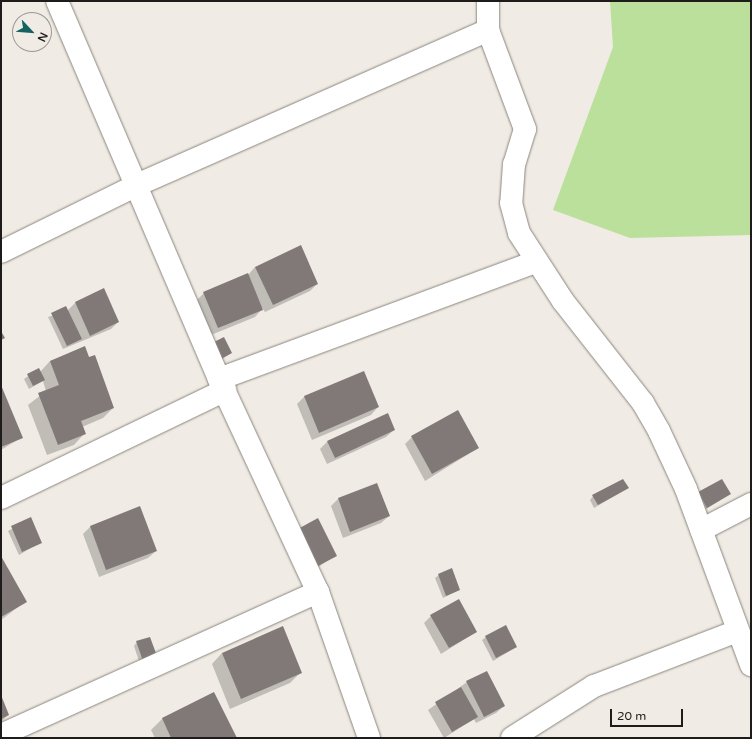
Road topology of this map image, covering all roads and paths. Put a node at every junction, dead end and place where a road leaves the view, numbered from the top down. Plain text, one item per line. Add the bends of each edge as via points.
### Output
1 (57, 1) edge
2 (488, 1) edge
3 (488, 30) junction
4 (137, 185) junction
5 (1, 252) edge
6 (536, 262) junction
7 (222, 385) junction
8 (1, 498) edge
9 (751, 504) edge
10 (701, 530) junction
11 (318, 592) junction
12 (737, 631) junction
13 (751, 665) edge
14 (1, 735) edge
15 (369, 738) edge
16 (512, 738) edge

1 - 4 street
2 - 3 street via 485,12
3 - 4 street
3 - 6 street via 525,129 514,164 511,203 519,233
4 - 5 street
4 - 7 street
6 - 7 street
6 - 10 street via 643,403 686,489
7 - 8 street
7 - 11 street
9 - 10 street
10 - 12 street
11 - 14 street
11 - 15 street
12 - 13 street
12 - 16 street via 594,686

